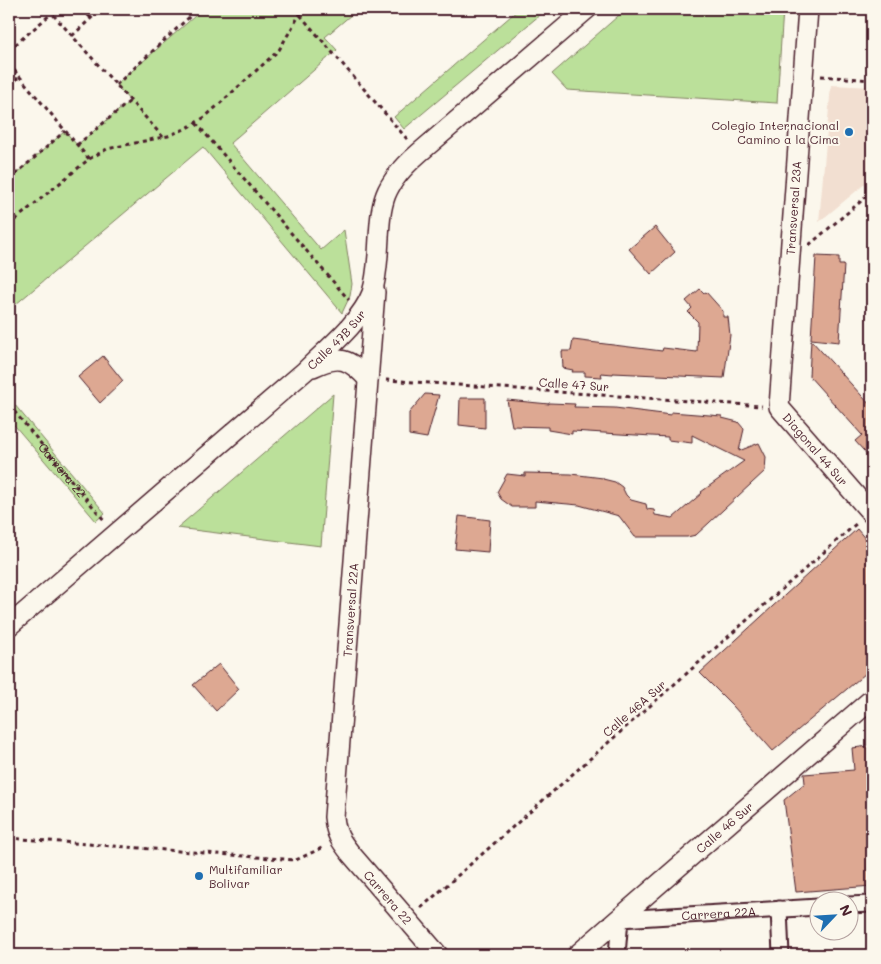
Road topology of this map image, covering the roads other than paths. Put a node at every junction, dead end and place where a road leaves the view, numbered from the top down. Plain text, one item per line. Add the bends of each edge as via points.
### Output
1 (588, 9) edge
2 (808, 9) edge
3 (376, 279) junction
4 (305, 371) junction
5 (368, 379) junction
6 (778, 407) joint
7 (871, 513) edge
8 (9, 626) edge
9 (872, 699) edge
10 (340, 839) joint
11 (872, 904) edge
12 (858, 905) edge
13 (808, 908) edge
14 (778, 909) junction
15 (620, 919) junction
16 (438, 955) edge
17 (578, 955) edge
18 (617, 955) edge
19 (782, 955) edge

1 - 3 street, Calle 47B Sur via 396,176 387,188 382,204
2 - 6 street, Transversal 23A
3 - 4 street, Calle 47B Sur via 361,313
3 - 5 street, Transversal 22A
4 - 5 street via 337,358 356,366
4 - 8 street, Calle 47B Sur
5 - 10 street, Transversal 22A via 334,817
6 - 7 street, Diagonal 44 Sur
9 - 15 street, Calle 46 Sur
10 - 16 street, Carrera 22
11 - 12 street
13 - 14 street, Carrera 22A
14 - 15 street, Carrera 22A
14 - 19 street
15 - 17 street, Calle 46 Sur
15 - 18 street

